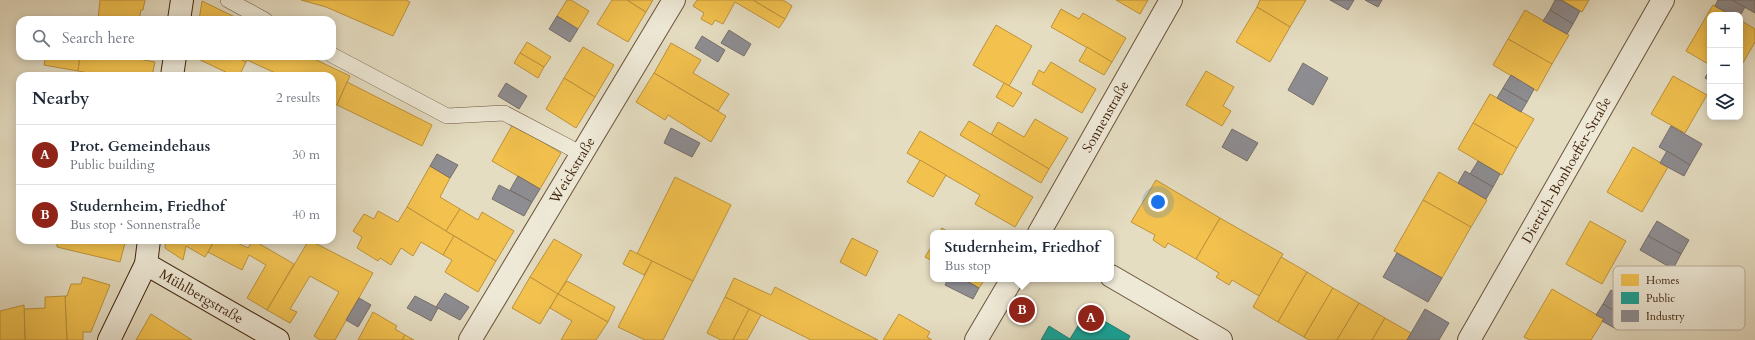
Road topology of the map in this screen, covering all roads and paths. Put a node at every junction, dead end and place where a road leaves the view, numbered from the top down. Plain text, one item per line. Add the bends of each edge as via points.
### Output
1 (182, 0) edge
2 (228, 0) edge
3 (674, 0) edge
4 (1171, 0) edge
5 (1663, 0) edge
6 (180, 16) edge
7 (258, 16) edge
8 (336, 57) edge
9 (174, 60) edge
10 (172, 72) edge
11 (582, 154) junction
12 (1041, 230) edge
13 (148, 244) edge
14 (146, 264) junction
15 (1114, 278) edge
16 (1010, 282) edge
17 (108, 340) edge
18 (278, 340) edge
19 (470, 340) edge
20 (976, 340) edge
21 (1221, 340) edge
22 (1469, 340) edge

1 - 6 street
2 - 7 lane
3 - 11 street, Weickstraße
4 - 12 street, Sonnenstraße
5 - 22 street, Dietrich-Bonhoeffer-Straße
8 - 11 lane via 447,116 504,113
9 - 10 street
11 - 19 street, Weickstraße
13 - 14 street
14 - 17 street
14 - 18 street, Mühlbergstraße
15 - 21 street
16 - 20 street

